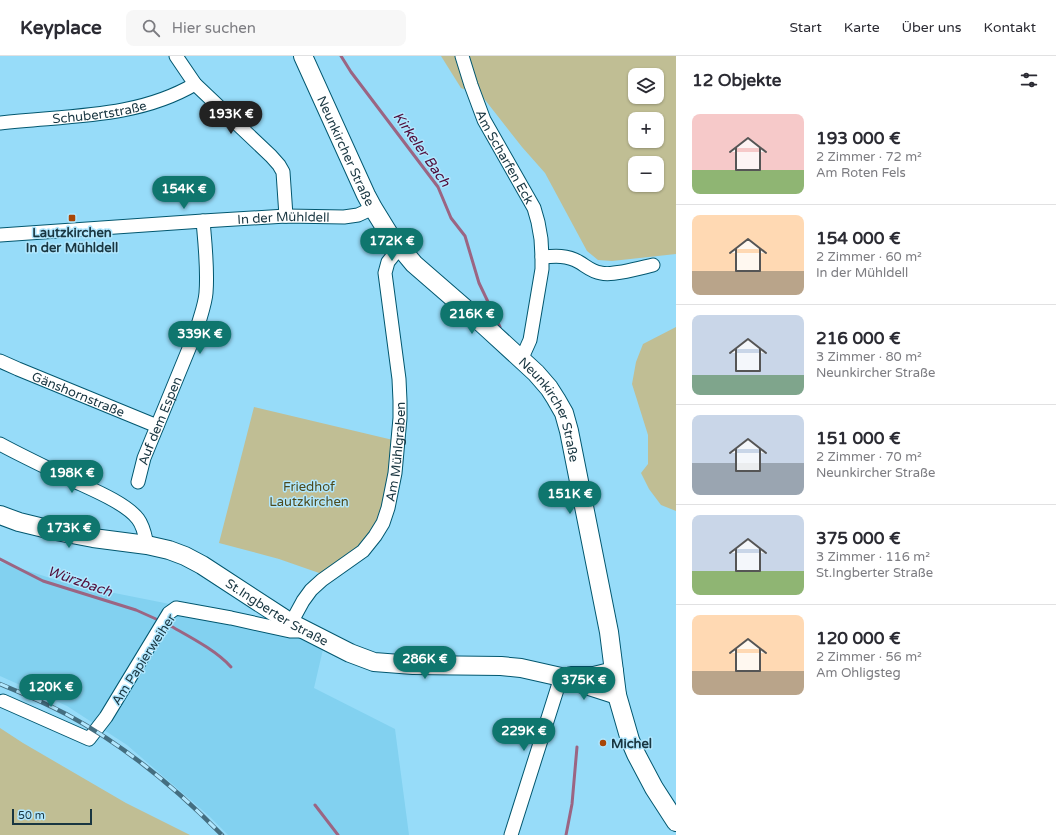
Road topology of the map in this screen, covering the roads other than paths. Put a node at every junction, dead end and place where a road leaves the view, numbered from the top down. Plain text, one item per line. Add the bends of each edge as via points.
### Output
1 (176, 56) edge
2 (303, 56) edge
3 (462, 56) edge
4 (195, 84) junction
5 (0, 123) edge
6 (373, 208) junction
7 (286, 216) junction
8 (203, 221) junction
9 (0, 235) edge
10 (400, 248) junction
11 (542, 257) junction
12 (653, 266) dead end
13 (520, 360) junction
14 (0, 361) edge
15 (156, 426) junction
16 (0, 444) edge
17 (138, 482) dead end
18 (0, 515) edge
19 (147, 545) junction
20 (299, 626) junction
21 (614, 671) junction
22 (561, 677) junction
23 (617, 695) junction
24 (3, 702) dead end
25 (676, 822) edge
26 (511, 835) edge

1 - 4 street
2 - 6 main road, Neunkircher Straße
3 - 11 street, Am Scharfen Eck via 484,120 534,208
4 - 5 street, Schubertstraße via 173,96 119,111
4 - 7 street via 279,165 283,172
6 - 7 street, In der Mühldell via 358,215 344,217
6 - 10 main road, Neunkircher Straße
7 - 8 street, In der Mühldell
8 - 9 street, In der Mühldell
8 - 15 street, Auf dem Espen via 206,294 197,329
10 - 13 main road, Neunkircher Straße via 414,264
10 - 20 street, Am Mühlgraben via 388,262 386,273 400,401 395,473 388,508 383,523 363,551 311,590 303,601
11 - 12 street via 570,258 602,274
11 - 13 street, Am Scharfen Eck via 530,340
13 - 21 main road, Neunkircher Straße via 549,388 564,413 609,632
14 - 15 street, Gänshornstraße
15 - 17 street, Auf dem Espen
16 - 19 street via 131,511 144,530
18 - 19 main road, St.Ingberter Straße via 56,531
19 - 20 main road, St.Ingberter Straße via 169,550 202,565
20 - 22 main road, St.Ingberter Straße via 350,653 374,662 501,666
20 - 24 street, Am Papierweiher via 290,631 176,608 172,610 106,717 89,739
21 - 22 main road, St.Ingberter Straße via 594,676
21 - 23 main road, Neunkircher Straße
22 - 23 main road, St.Ingberter Straße
22 - 26 street
23 - 25 main road, Neunkircher Straße via 636,754

